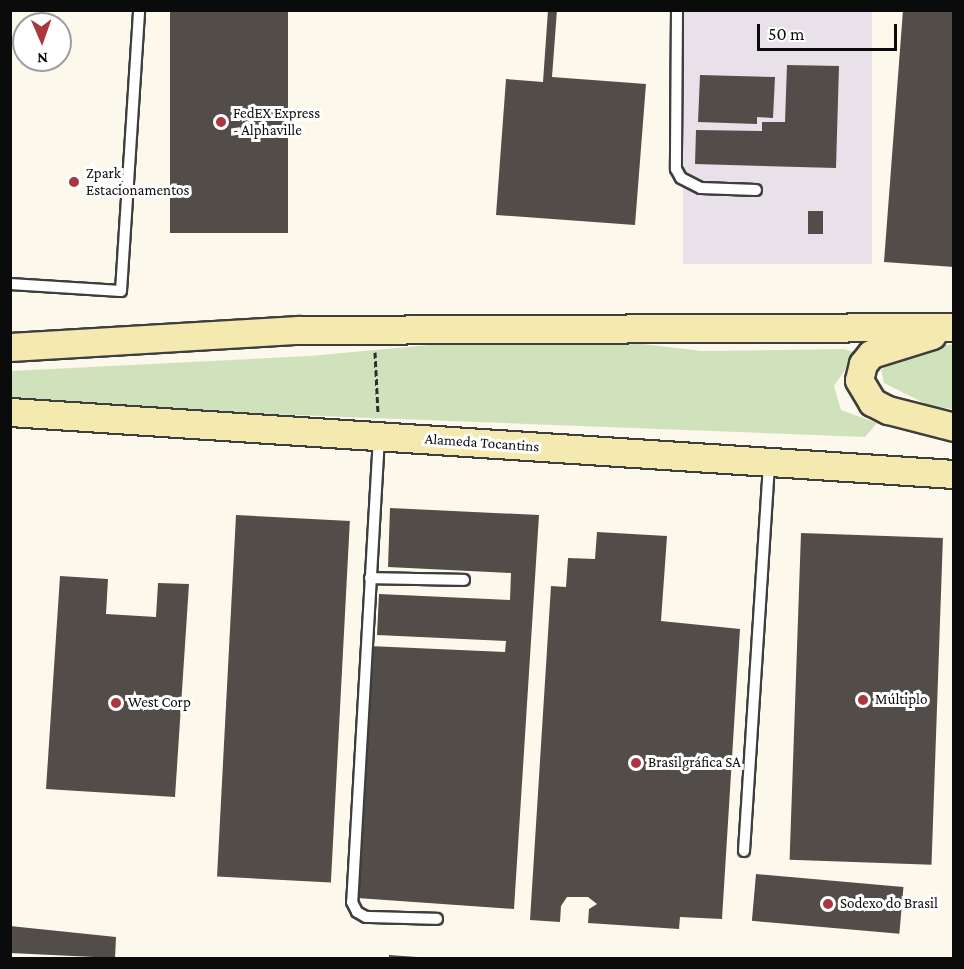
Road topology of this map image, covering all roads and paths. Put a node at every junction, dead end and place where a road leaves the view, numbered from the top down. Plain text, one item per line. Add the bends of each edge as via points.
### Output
1 (139, 10) edge
2 (677, 10) edge
3 (756, 190) dead end
4 (10, 284) edge
5 (954, 328) edge
6 (10, 347) edge
7 (375, 357) dead end
8 (10, 412) edge
9 (954, 428) edge
10 (379, 437) junction
11 (769, 461) junction
12 (954, 474) edge
13 (370, 578) junction
14 (465, 580) dead end
15 (744, 851) dead end
16 (437, 919) dead end

1 - 4 lane via 121,291
2 - 3 lane via 676,169 681,178 700,188
5 - 6 main road via 298,330
5 - 9 main road via 871,354 863,364 859,380 872,402
7 - 10 path
8 - 10 main road, Alameda Tocantins
10 - 11 main road, Alameda Tocantins
10 - 13 lane
11 - 12 main road, Alameda Tocantins
11 - 15 lane
13 - 14 lane
13 - 16 lane via 352,902 357,912 366,917

